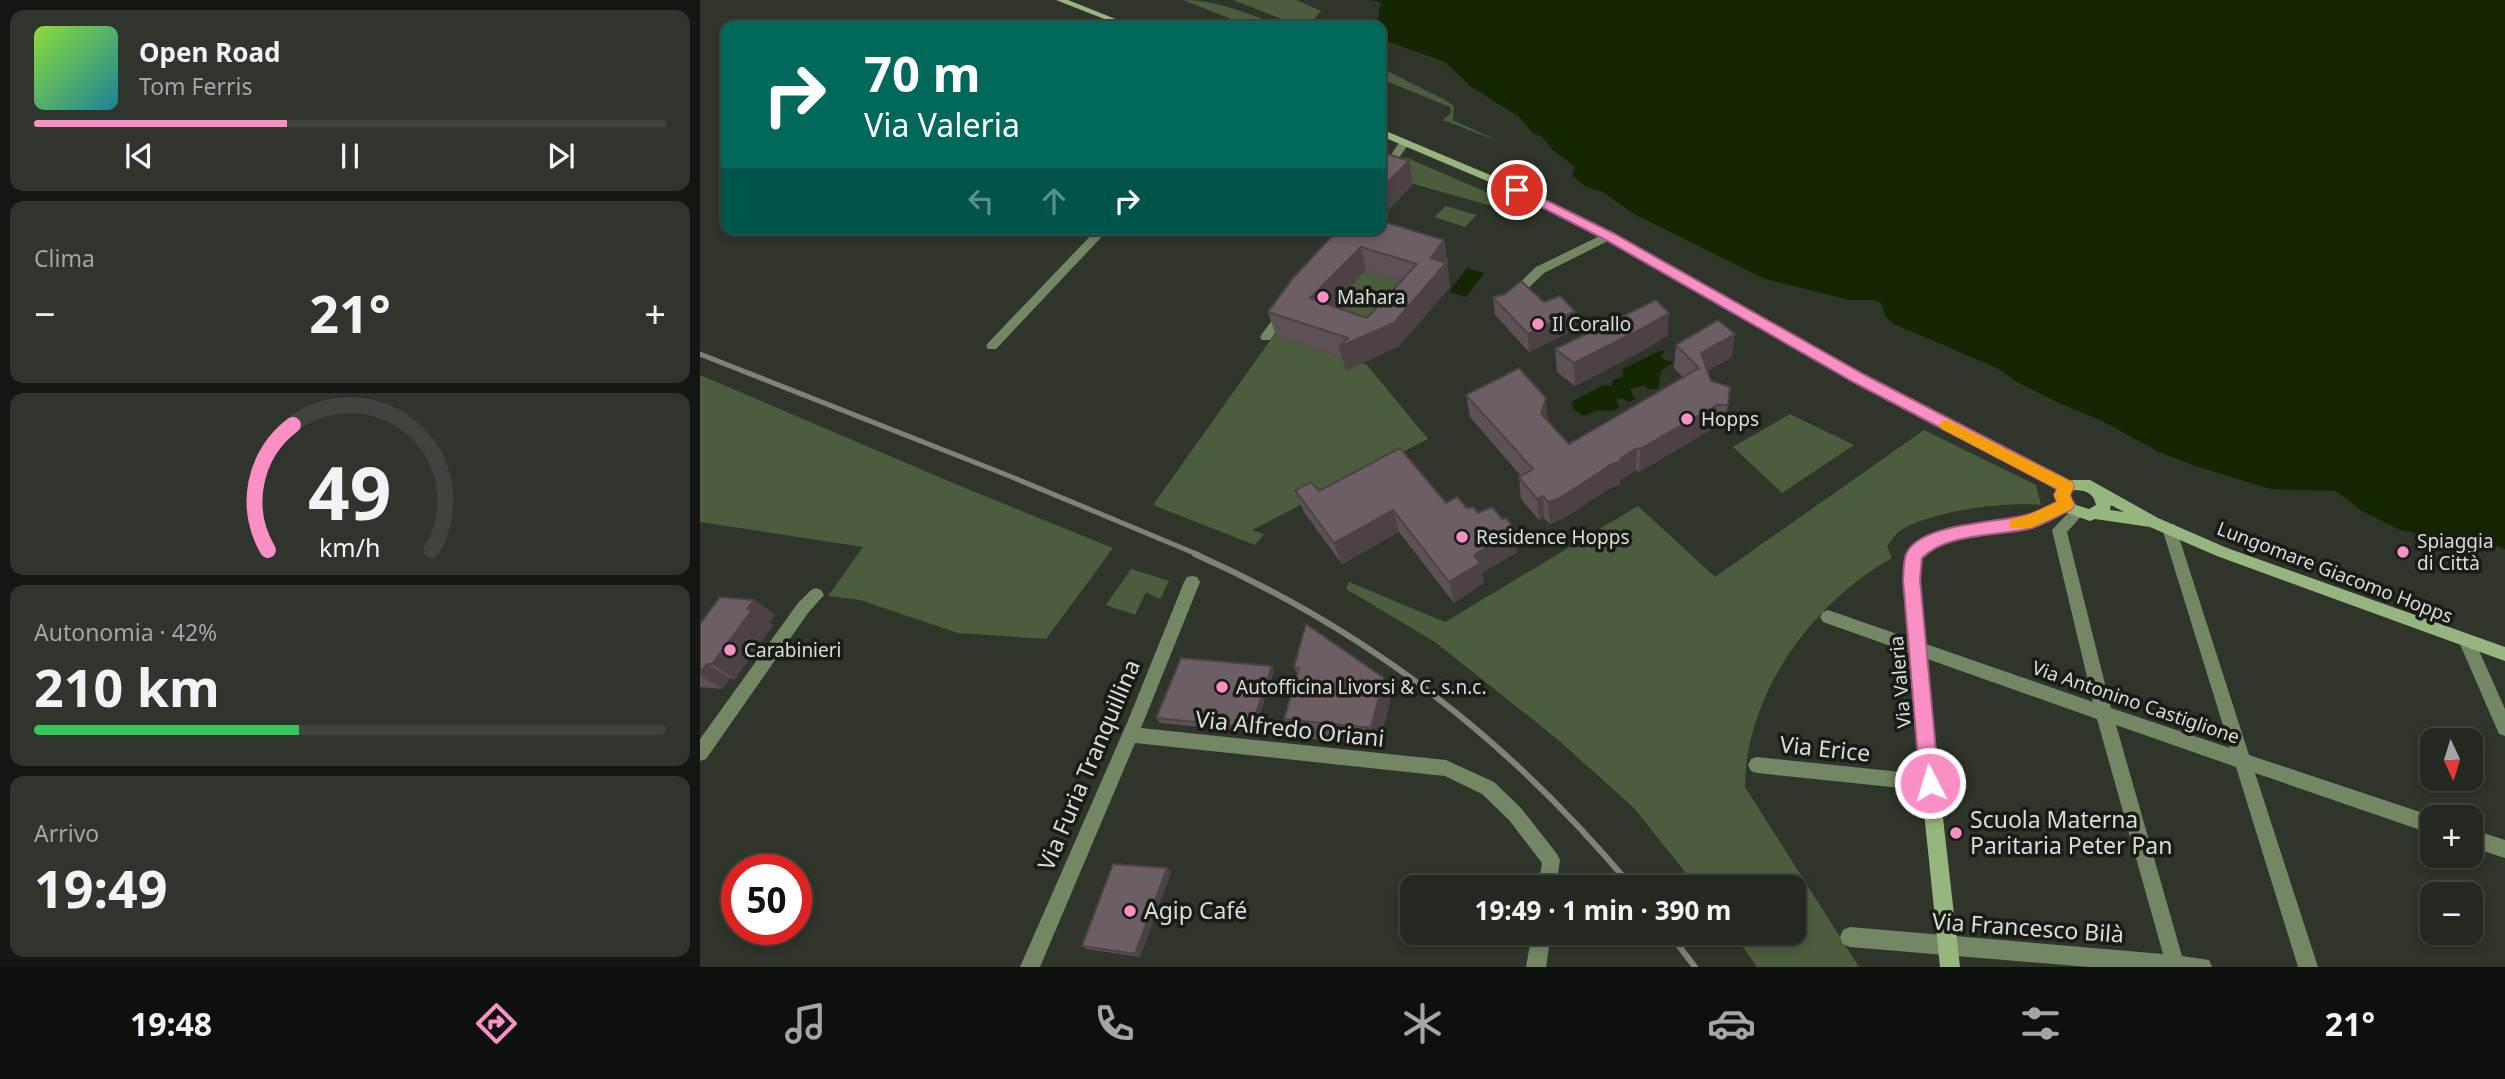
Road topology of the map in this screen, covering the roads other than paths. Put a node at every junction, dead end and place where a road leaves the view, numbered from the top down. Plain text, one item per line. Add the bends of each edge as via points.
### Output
1 (1060, 0) edge
2 (1116, 21) edge
3 (1386, 134) edge
4 (1405, 142) junction
5 (1386, 169) edge
6 (1098, 235) edge
7 (1608, 236) junction
8 (1289, 304) edge
9 (1501, 307) edge
10 (1266, 337) dead end
11 (992, 346) dead end
12 (2066, 486) junction
13 (2098, 492) junction
14 (2071, 509) junction
15 (2096, 514) junction
16 (2161, 525) junction
17 (1192, 582) dead end
18 (816, 595) dead end
19 (1828, 617) dead end
20 (2467, 642) junction
21 (1919, 651) junction
22 (2505, 654) edge
23 (2104, 714) junction
24 (2505, 728) edge
25 (1130, 735) junction
26 (700, 753) edge
27 (2242, 761) junction
28 (1757, 765) dead end
29 (1930, 783) junction
30 (2420, 821) edge
31 (2483, 842) edge
32 (2505, 849) edge
33 (1549, 875) edge
34 (1850, 937) dead end
35 (1539, 945) edge
36 (1947, 947) junction
37 (2175, 965) edge
38 (1030, 967) edge
39 (1536, 967) edge
40 (1950, 967) edge
41 (2202, 967) edge
42 (2308, 967) edge

1 - 2 main road
3 - 4 main road
4 - 5 street
4 - 7 main road via 1517,190
6 - 11 street
7 - 9 street via 1540,270
7 - 12 main road via 1860,379
8 - 10 street
12 - 13 main road via 2085,484
12 - 14 main road via 2062,495
13 - 15 main road via 2104,508
13 - 16 main road, Lungomare Giacomo Hopps
14 - 15 main road
14 - 21 main road, Via Valeria via 1957,534 1918,548 1911,567
14 - 23 street via 2059,530
15 - 16 main road, Lungomare Giacomo Hopps
16 - 20 main road, Lungomare Giacomo Hopps
16 - 27 street
17 - 25 street, Via Furia Tranquillina
18 - 26 street
19 - 21 street, Via Antonino Castiglione
20 - 22 main road, Lungomare Giacomo Hopps
20 - 24 street
21 - 23 street, Via Antonino Castiglione
21 - 29 main road, Via Valeria
23 - 27 street, Via Antonino Castiglione
23 - 37 street
25 - 33 street, Via Alfredo Oriani via 1446,768 1488,788 1516,814 1551,860
25 - 38 street, Via Furia Tranquillina
27 - 30 street, Via Antonino Castiglione
27 - 42 street
28 - 29 street, Via Erice
29 - 36 main road, Via Valeria
31 - 32 street
34 - 36 street, Via Francesco Bilà
35 - 39 street
36 - 37 street, Via Francesco Bilà
36 - 40 main road, Via Valeria
37 - 41 street, Via Francesco Bilà

